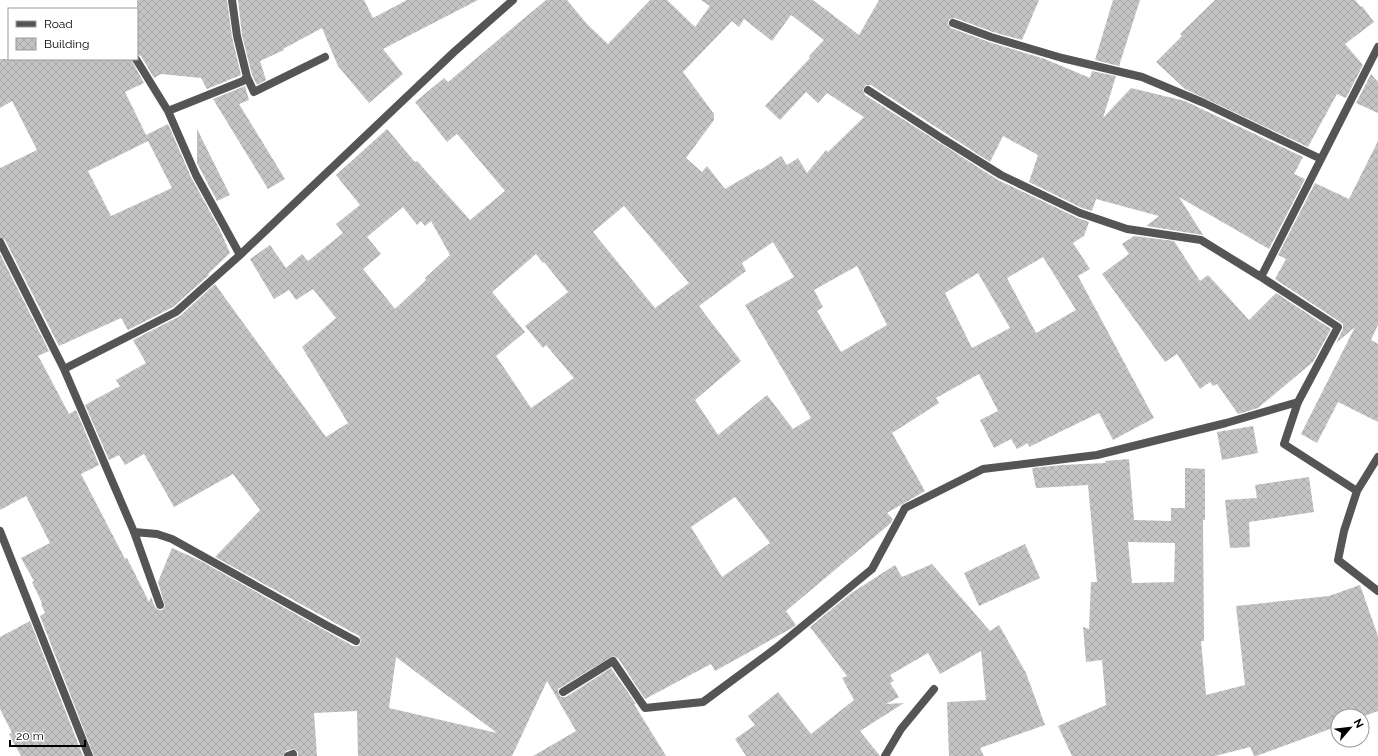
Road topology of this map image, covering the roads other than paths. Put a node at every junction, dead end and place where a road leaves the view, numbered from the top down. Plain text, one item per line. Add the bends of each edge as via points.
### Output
1 (232, 0) edge
2 (513, 0) edge
3 (953, 23) dead end
4 (1378, 47) edge
5 (325, 57) dead end
6 (137, 60) edge
7 (247, 77) junction
8 (868, 90) dead end
9 (168, 111) junction
10 (1321, 159) junction
11 (0, 242) edge
12 (240, 255) junction
13 (1261, 277) junction
14 (64, 368) junction
15 (1298, 402) junction
16 (1378, 457) edge
17 (1357, 491) junction
18 (0, 531) edge
19 (134, 532) junction
20 (1378, 591) edge
21 (160, 605) dead end
22 (356, 641) dead end
23 (934, 689) dead end
24 (563, 692) dead end
25 (89, 756) edge
26 (885, 756) edge

1 - 7 street
2 - 12 street via 454,52
3 - 10 street via 1062,58 1142,77 1204,103
4 - 10 street
5 - 7 street via 254,92
6 - 9 street
7 - 9 street via 243,81
8 - 13 street via 1001,175 1042,196 1080,213 1127,229 1201,240
9 - 12 street via 196,175
10 - 13 street
11 - 14 street
12 - 14 street via 176,312
13 - 15 street via 1338,327
14 - 19 street
15 - 17 street via 1284,444
15 - 24 street via 1097,455 983,469 905,508 872,569 776,648 703,702 646,708 613,662
16 - 17 street
17 - 20 street via 1338,560
18 - 25 street
19 - 21 street
19 - 22 street via 157,534 172,539
23 - 26 street via 901,729

